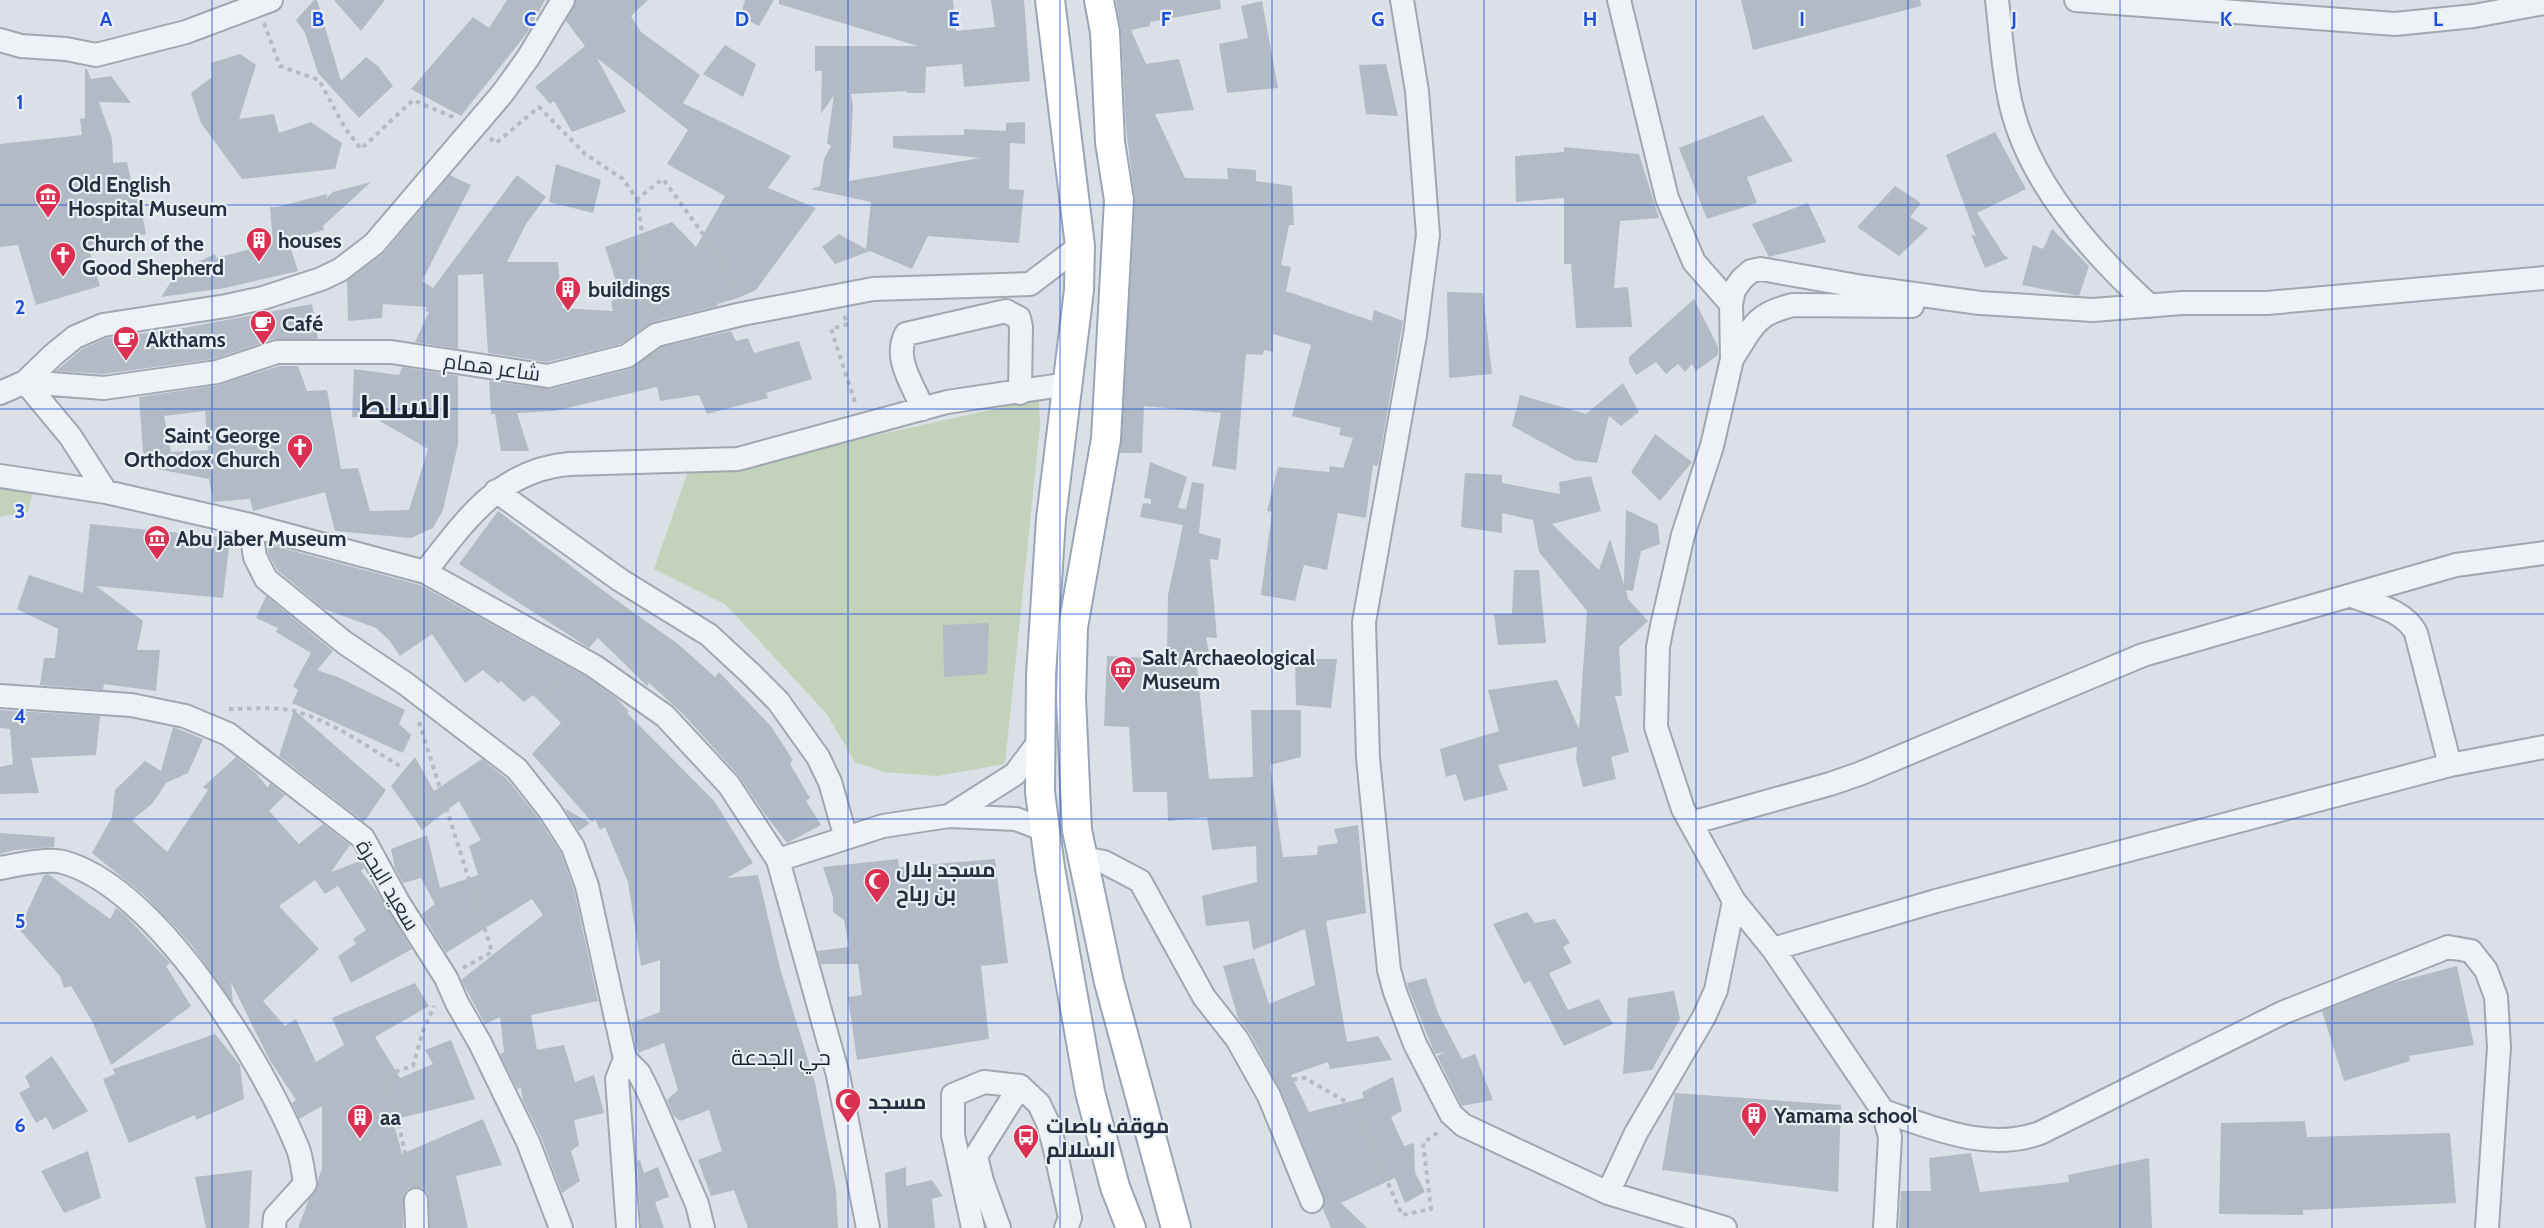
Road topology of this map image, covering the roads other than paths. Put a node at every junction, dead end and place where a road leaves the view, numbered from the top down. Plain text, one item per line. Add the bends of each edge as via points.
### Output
1 (563, 0) edge
2 (1050, 0) edge
3 (1099, 0) edge
4 (1402, 0) edge
5 (1619, 0) edge
6 (1996, 0) edge
7 (2076, 0) edge
8 (265, 3) edge
9 (2544, 3) edge
10 (2269, 7) edge
11 (0, 40) edge
12 (1080, 246) junction
13 (2544, 278) edge
14 (1980, 303) junction
15 (1731, 304) junction
16 (2150, 306) junction
17 (1732, 359) junction
18 (1108, 380) junction
19 (25, 382) junction
20 (1068, 384) junction
21 (0, 393) edge
22 (1020, 393) junction
23 (923, 408) junction
24 (0, 476) edge
25 (496, 491) junction
26 (106, 492) junction
27 (250, 525) junction
28 (2544, 553) edge
29 (424, 572) junction
30 (2352, 596) junction
31 (0, 696) edge
32 (1041, 739) junction
33 (2544, 747) edge
34 (2450, 765) junction
35 (949, 816) junction
36 (1691, 823) junction
37 (1045, 830) junction
38 (846, 838) junction
39 (1082, 858) junction
40 (777, 860) junction
41 (0, 868) edge
42 (1734, 901) junction
43 (1773, 949) junction
44 (625, 1059) junction
45 (1020, 1086) junction
46 (1883, 1111) junction
47 (1608, 1193) junction
48 (416, 1200) dead end
49 (1312, 1201) dead end
50 (274, 1228) edge
51 (417, 1228) edge
52 (561, 1228) edge
53 (628, 1228) edge
54 (703, 1228) edge
55 (868, 1228) edge
56 (974, 1228) edge
57 (999, 1228) edge
58 (1066, 1228) edge
59 (1131, 1228) edge
60 (1176, 1228) edge
61 (1725, 1228) edge
62 (1885, 1228) edge
63 (2487, 1228) edge

1 - 19 street via 528,58 476,127 374,244 340,270 263,298 103,325 75,337
2 - 12 main road
3 - 18 main road via 1105,33 1110,142 1119,200
4 - 47 street via 1417,91 1428,235 1415,335 1364,622 1368,758 1386,945 1395,992 1415,1044 1451,1114 1479,1135
5 - 15 street via 1667,198 1694,262
6 - 16 street via 2011,105 2050,195 2112,270
7 - 10 street
8 - 11 street via 186,33 96,55
9 - 10 street via 2474,16 2395,24
12 - 19 street, شاعر همام via 1030,284 873,289 742,314 657,335 627,357 548,376 391,352 277,352 217,372 104,388
12 - 20 main road
13 - 16 street via 2267,303
14 - 15 street via 1761,269 1742,279
14 - 16 street via 2093,310
14 - 17 street via 1792,305 1760,318
15 - 17 street
17 - 36 street via 1712,446 1683,535 1658,647 1656,728 1675,790
18 - 20 main road
18 - 39 main road via 1106,439 1073,627 1071,698 1077,830
19 - 21 street
19 - 26 street via 70,436
20 - 22 street
20 - 32 main road via 1051,519
22 - 23 street
22 - 23 street via 1021,327 1019,318 1006,311 906,333 900,350 902,360
23 - 25 street via 738,459 549,466 530,471
24 - 26 street
25 - 29 street
25 - 38 street via 620,580 709,634 751,674 778,701 818,757 830,782
26 - 27 street
27 - 29 street
27 - 44 street via 255,557 266,579 345,643 406,684 517,770 550,812 573,847 587,886
28 - 30 street via 2456,565
29 - 40 street via 594,666 665,716 729,784
30 - 34 street via 2411,623
30 - 36 street via 2143,655 1859,774
31 - 52 street, سعيد البحرة via 131,705 185,716 228,734 363,838 480,1043 528,1142
32 - 35 street via 1015,774
32 - 37 main road via 1040,792
33 - 34 street
34 - 43 street via 1936,901
35 - 37 street via 1016,819
35 - 38 street via 883,826
36 - 42 street
37 - 59 main road via 1090,1092 1115,1187
38 - 40 street
39 - 49 street via 1104,862 1140,881 1204,997 1238,1039 1266,1089
39 - 60 main road via 1109,982
40 - 55 street via 838,1075
41 - 50 street via 62,862 100,878 143,913 206,986 246,1044 297,1145 305,1184 275,1216
42 - 43 street
42 - 47 street via 1716,990 1636,1132
43 - 46 street
44 - 53 street via 617,1079
44 - 54 street via 639,1073 648,1091 697,1204
45 - 56 street via 984,1082 953,1095 953,1136
45 - 57 street via 976,1156
45 - 58 street via 1038,1104 1048,1122 1070,1218
46 - 62 street via 1890,1137
46 - 63 street via 1960,1136 2024,1139 2282,1013 2448,947 2465,948 2486,970 2496,997 2499,1047
47 - 61 street
48 - 51 street

